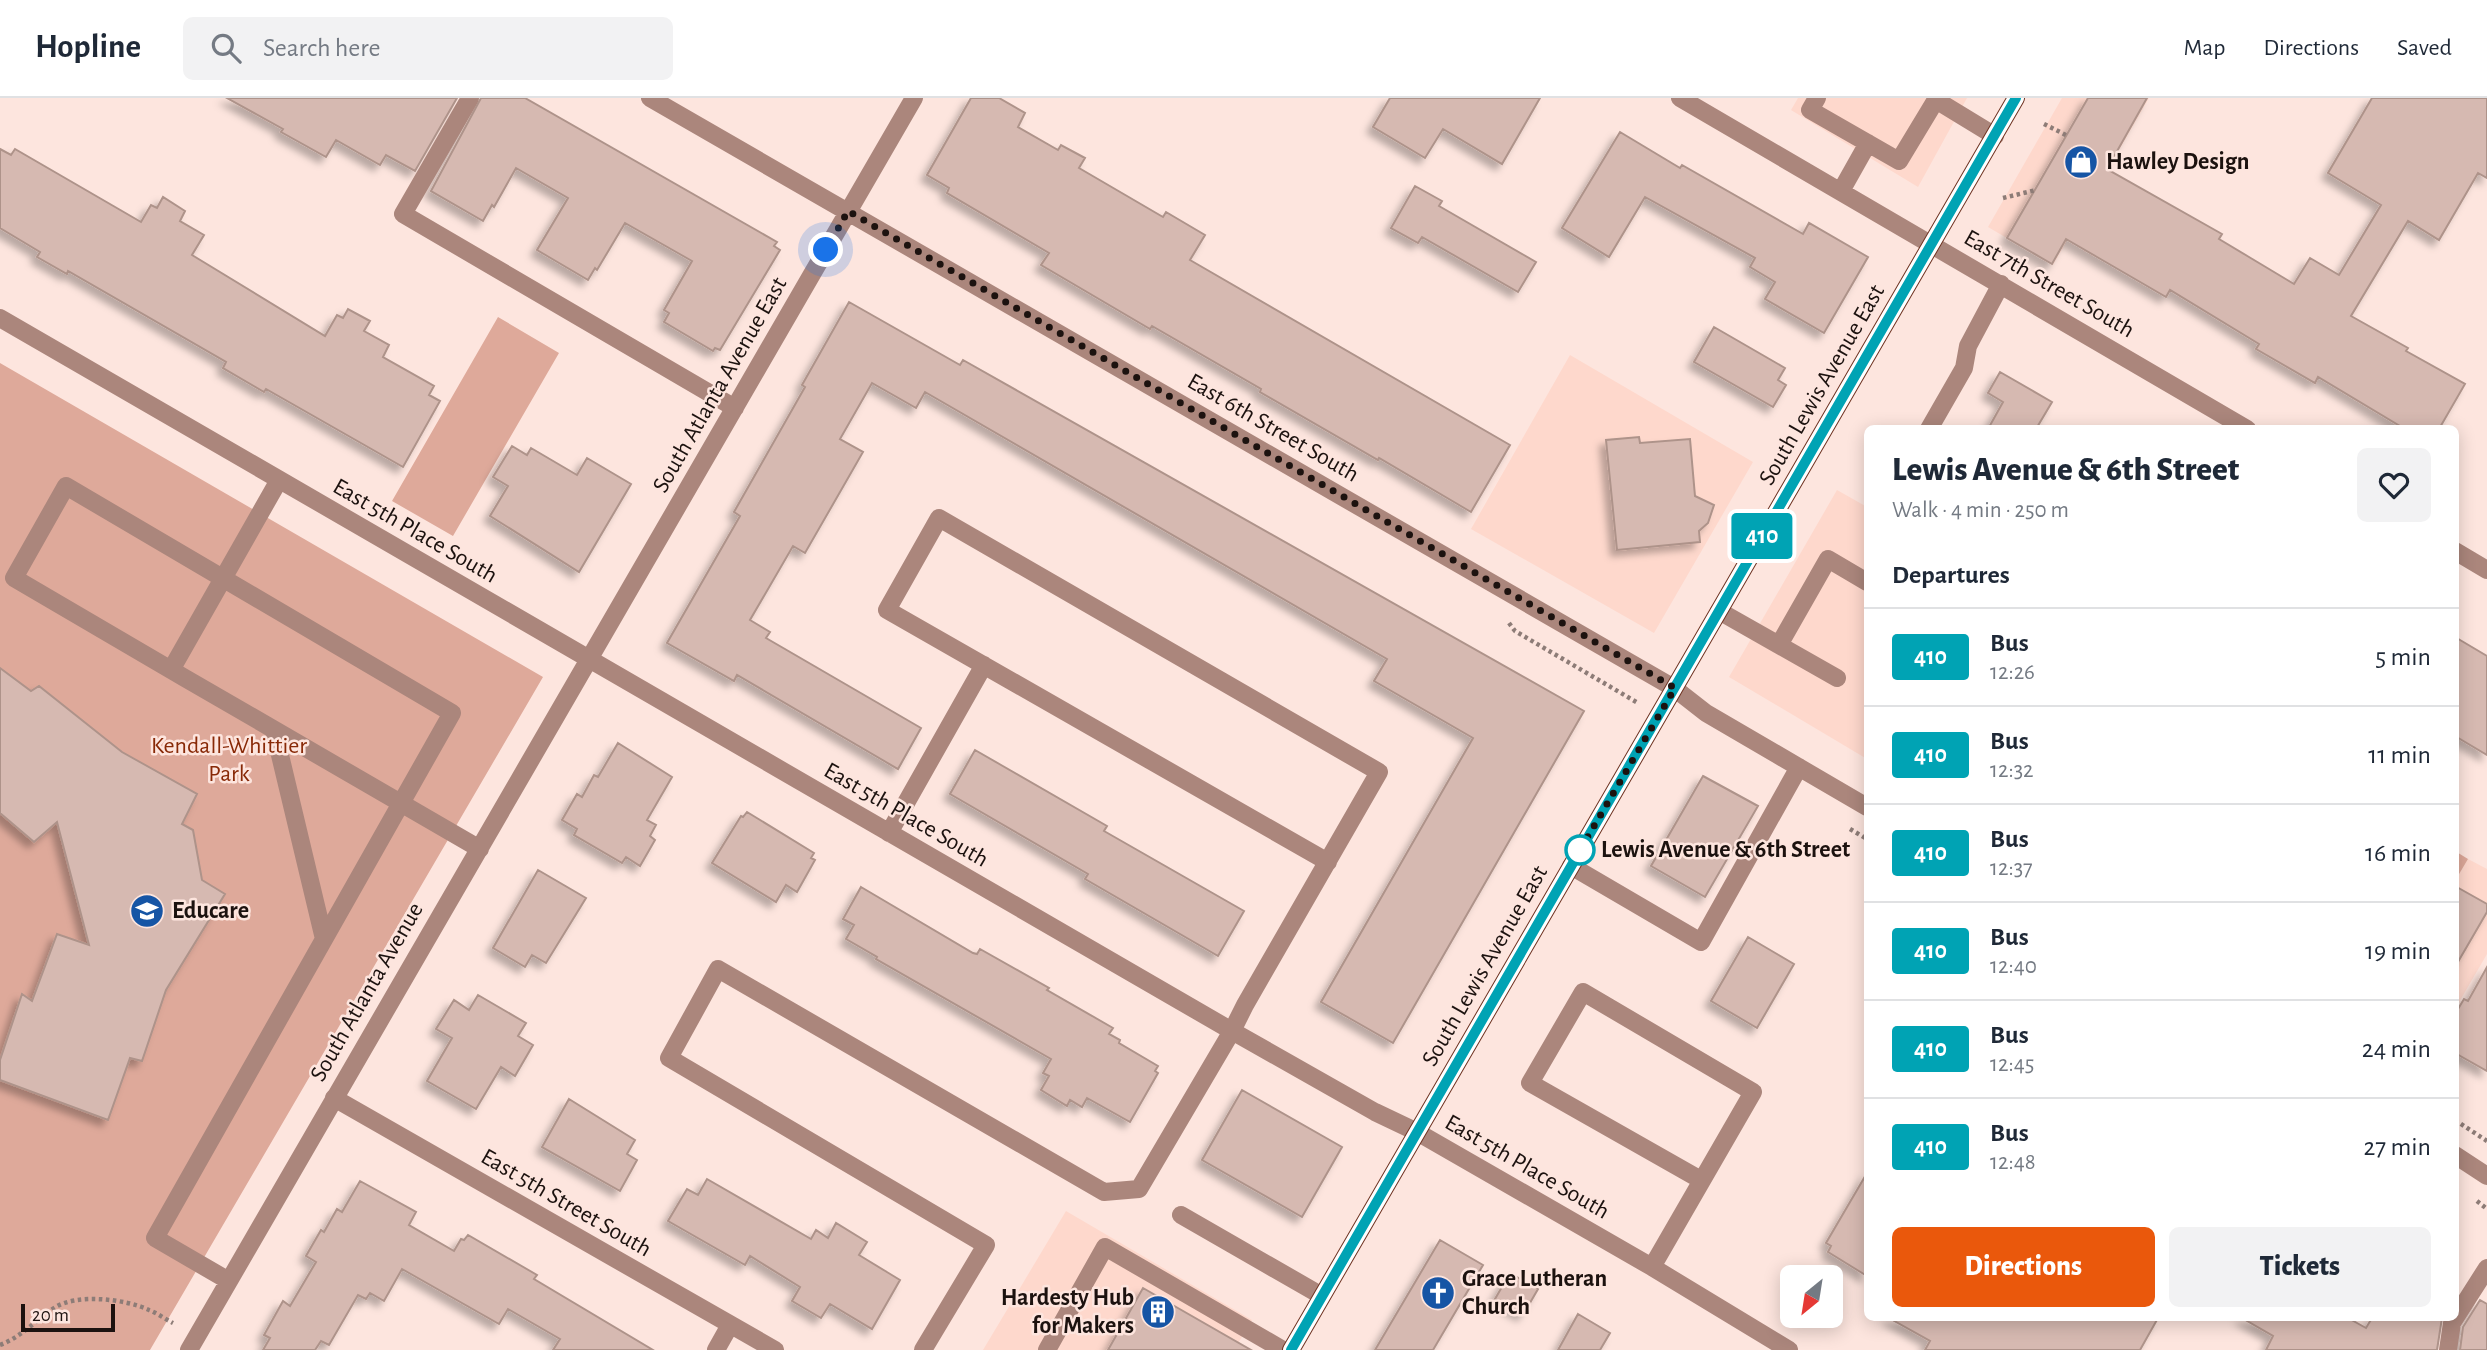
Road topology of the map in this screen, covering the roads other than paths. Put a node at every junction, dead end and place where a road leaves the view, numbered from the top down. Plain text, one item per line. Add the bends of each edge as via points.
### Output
1 (470, 98) edge
2 (650, 98) edge
3 (914, 98) edge
4 (1680, 98) edge
5 (1817, 98) edge
6 (2016, 98) edge
7 (1936, 99) edge
8 (1995, 136) junction
9 (1868, 144) junction
10 (1841, 191) junction
11 (848, 211) junction
12 (1933, 244) junction
13 (2001, 284) junction
14 (0, 318) edge
15 (735, 408) junction
16 (1931, 425) edge
17 (2240, 425) edge
18 (279, 480) junction
19 (2459, 553) edge
20 (2487, 570) edge
21 (223, 579) junction
22 (1864, 580) edge
23 (1719, 611) junction
24 (1779, 645) junction
25 (589, 660) junction
26 (984, 665) junction
27 (170, 670) junction
28 (1837, 678) dead end
29 (1675, 688) junction
30 (274, 730) junction
31 (1799, 767) junction
32 (400, 803) junction
33 (1864, 805) edge
34 (889, 834) junction
35 (480, 849) junction
36 (1328, 862) junction
37 (1571, 866) junction
38 (324, 939) junction
39 (1232, 1031) junction
40 (334, 1098) junction
41 (1417, 1132) junction
42 (2459, 1158) edge
43 (2487, 1176) edge
44 (1701, 1180) junction
45 (1181, 1215) dead end
46 (1652, 1267) junction
47 (2487, 1268) edge
48 (229, 1282) junction
49 (1322, 1296) junction
50 (2459, 1312) edge
51 (2453, 1321) edge
52 (730, 1325) junction
53 (1782, 1348) edge
54 (189, 1350) edge
55 (716, 1350) edge
56 (775, 1350) edge
57 (923, 1350) edge
58 (1047, 1350) edge
59 (1283, 1350) edge
60 (1291, 1350) edge
61 (2448, 1350) edge

1 - 15 street via 403,214
2 - 11 street, East 6th Street South
3 - 11 street, South Atlanta Avenue East
4 - 10 street, East 7th Street South
5 - 9 street via 1810,110
6 - 8 main road, South Lewis Avenue East
7 - 8 street
7 - 9 street via 1899,161
8 - 12 main road, South Lewis Avenue East
9 - 10 street
10 - 12 street, East 7th Street South
11 - 15 street, South Atlanta Avenue East
11 - 29 street, East 6th Street South
12 - 13 street, East 7th Street South
12 - 23 main road, South Lewis Avenue East
13 - 16 street via 1968,346 1964,368
13 - 17 street, East 7th Street South
14 - 18 street, East 5th Place South
15 - 25 street, South Atlanta Avenue East
18 - 21 street
18 - 25 street, East 5th Place South
19 - 20 street
21 - 27 street
21 - 27 street via 66,486 14,579
21 - 32 street via 452,713
22 - 24 street via 1828,559
23 - 24 street
23 - 29 main road, South Lewis Avenue East
24 - 28 street
25 - 34 street, East 5th Place South
25 - 35 street, South Atlanta Avenue
26 - 34 street
26 - 36 street
26 - 36 street via 887,610 939,518 1379,772
27 - 30 street
29 - 31 street, East 6th Street South via 1706,713
29 - 37 main road, South Lewis Avenue East
30 - 32 street
30 - 38 street
31 - 33 street, East 6th Street South
31 - 37 street via 1701,942
32 - 35 street
32 - 38 street
34 - 39 street, East 5th Place South
35 - 40 street, South Atlanta Avenue
36 - 39 street
37 - 41 main road, South Lewis Avenue East
38 - 48 street via 155,1238
39 - 41 street, East 5th Place South
39 - 57 street via 1139,1189 1104,1192 718,969 669,1058 986,1245
40 - 48 street, South Atlanta Avenue
40 - 52 street, East 5th Street South
41 - 46 street, East 5th Place South
41 - 49 main road, South Lewis Avenue East
42 - 43 street
44 - 44 street via 1754,1091 1583,992 1530,1083
44 - 46 street
45 - 49 street
46 - 53 street, East 5th Place South
47 - 50 street
48 - 54 street, South Atlanta Avenue
49 - 60 main road, South Lewis Avenue East
51 - 61 street
52 - 55 street
52 - 56 street, East 5th Street South
58 - 59 street via 1105,1247

